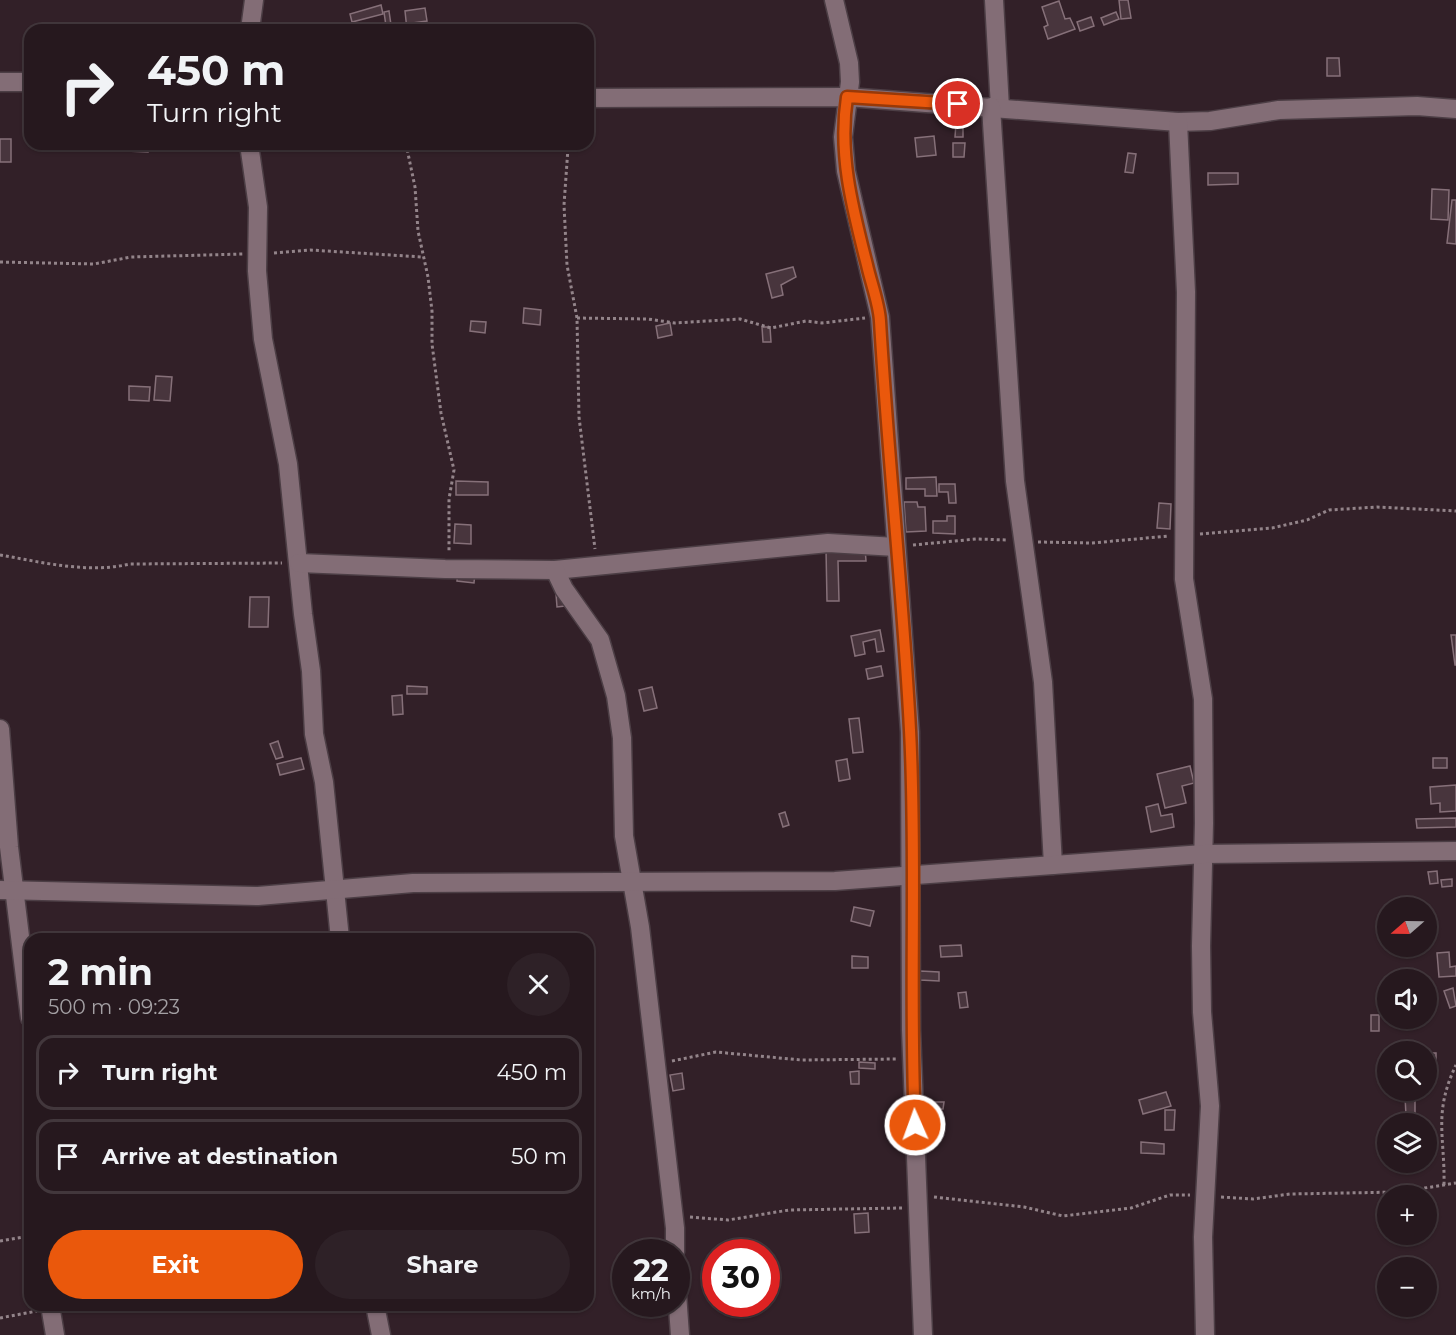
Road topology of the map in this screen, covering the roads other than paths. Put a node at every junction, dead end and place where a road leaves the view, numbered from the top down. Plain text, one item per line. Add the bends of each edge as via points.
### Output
1 (254, 0) edge
2 (834, 0) edge
3 (994, 0) edge
4 (251, 24) edge
5 (0, 82) edge
6 (24, 82) edge
7 (847, 97) junction
8 (594, 98) edge
9 (995, 108) junction
10 (1456, 109) edge
11 (1178, 122) junction
12 (250, 150) edge
13 (896, 547) junction
14 (299, 563) junction
15 (555, 570) junction
16 (0, 729) edge
17 (1456, 850) edge
18 (1203, 854) junction
19 (1053, 865) junction
20 (912, 876) junction
21 (632, 884) junction
22 (7, 890) edge
23 (335, 890) junction
24 (339, 933) edge
25 (24, 985) edge
26 (675, 1239) edge
27 (50, 1311) edge
28 (376, 1311) edge
29 (679, 1317) edge
30 (55, 1335) edge
31 (381, 1335) edge
32 (680, 1335) edge
33 (923, 1335) edge
34 (1206, 1335) edge

1 - 4 street
2 - 7 street via 849,63
3 - 9 street
5 - 6 street
7 - 8 street
7 - 9 street
7 - 13 street via 843,137 846,171 880,317
9 - 11 street
9 - 19 street via 1015,481 1043,681
10 - 11 street via 1417,106 1279,110
11 - 18 street via 1186,292 1186,598 1203,699
12 - 14 street via 258,207 263,339 288,464
13 - 15 street via 828,543
13 - 20 street via 910,732
14 - 15 street
14 - 23 street via 314,734 324,782
15 - 21 street via 600,640 616,696 622,738 624,836
16 - 22 street
17 - 18 street
18 - 19 street
18 - 34 street via 1202,1012 1210,1106 1204,1197
19 - 20 street
20 - 21 street
20 - 33 street via 912,1059
21 - 23 street via 413,883
21 - 26 street
22 - 23 street via 258,896
22 - 25 street
23 - 24 street
27 - 30 street
28 - 31 street
29 - 32 street

